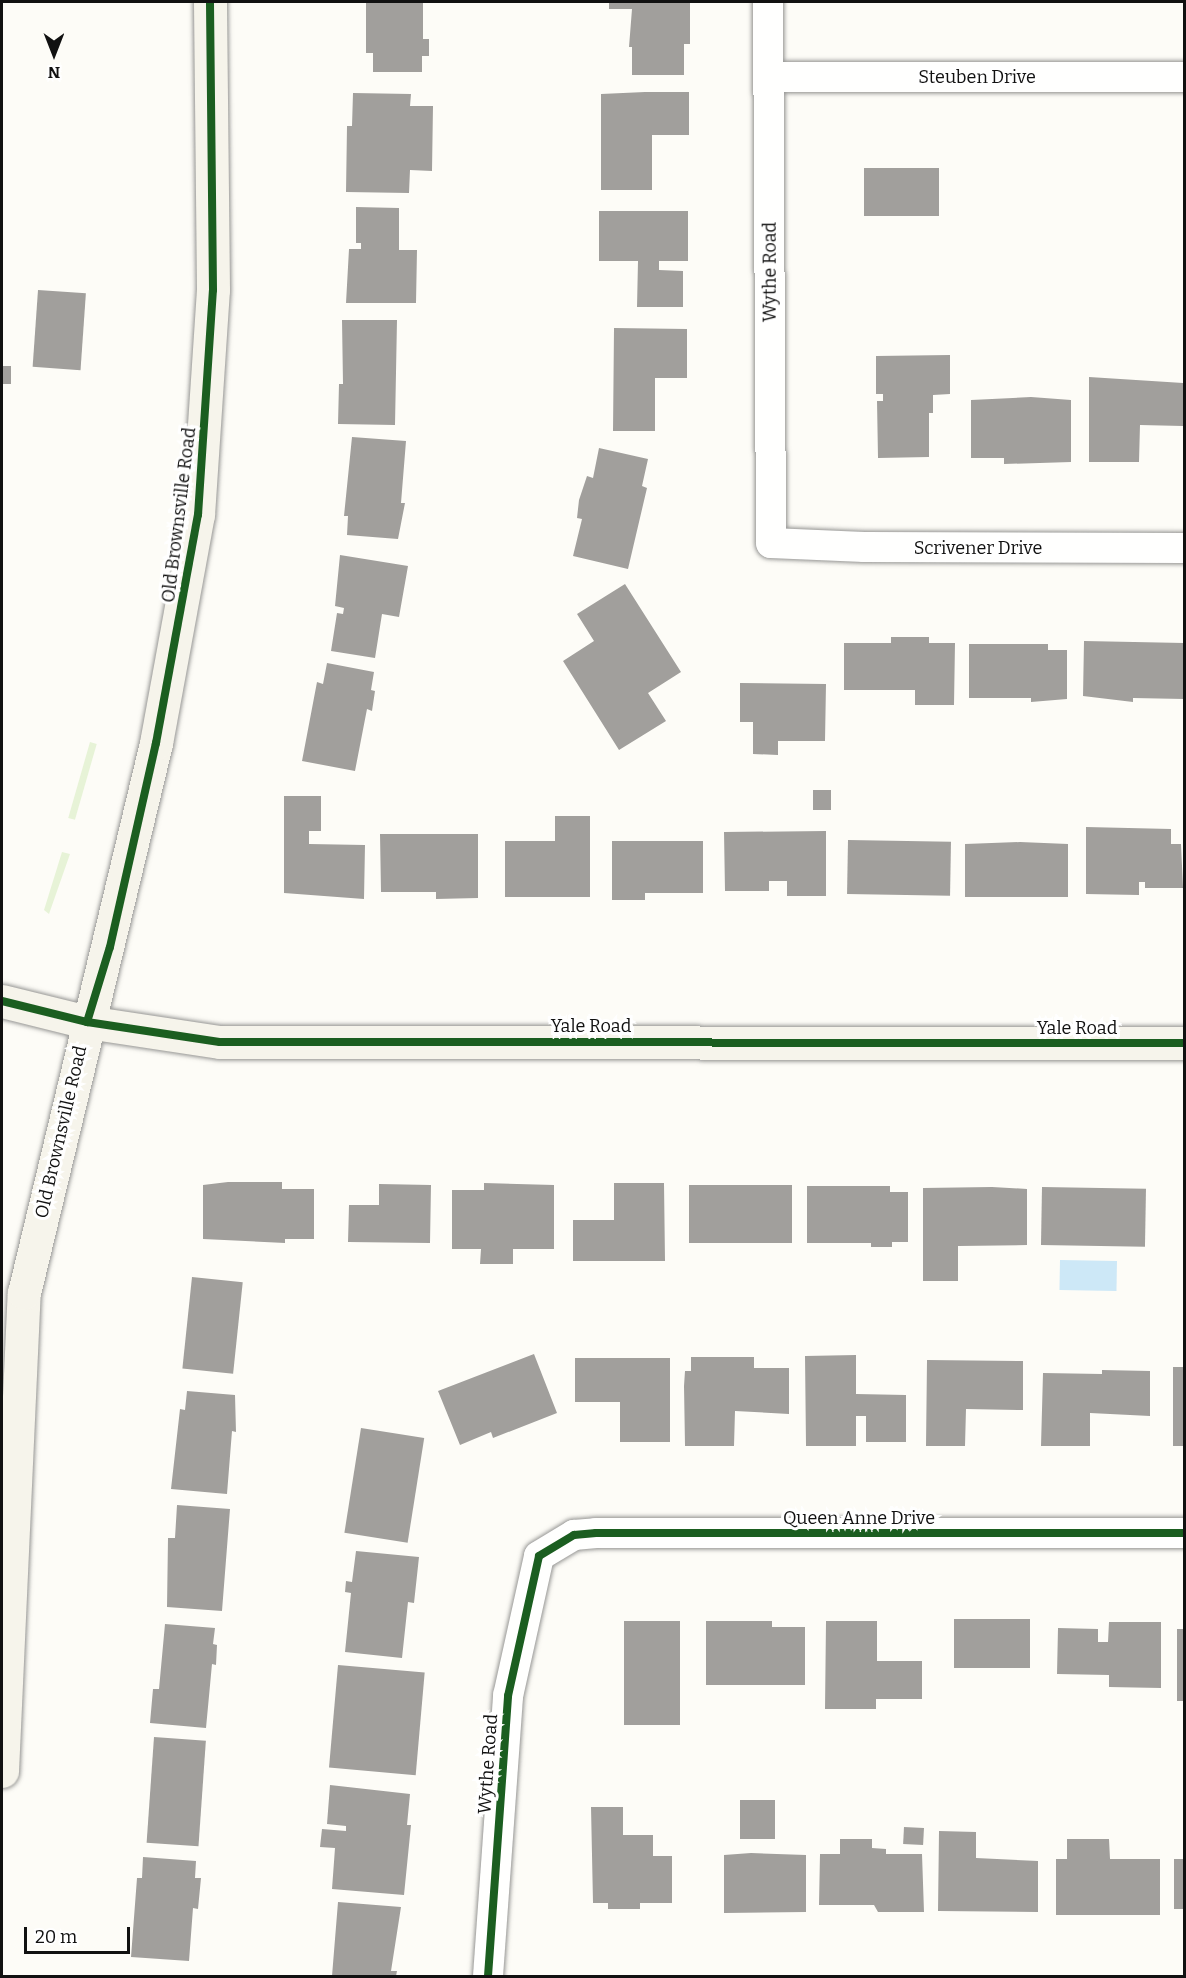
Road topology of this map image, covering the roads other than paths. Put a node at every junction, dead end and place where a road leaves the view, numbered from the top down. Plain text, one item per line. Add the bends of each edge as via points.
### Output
1 (210, 2) edge
2 (768, 2) edge
3 (1185, 77) edge
4 (769, 78) junction
5 (771, 543) joint
6 (1185, 548) edge
7 (2, 1001) edge
8 (87, 1022) junction
9 (2, 1024) edge
10 (1185, 1043) edge
11 (1185, 1533) edge
12 (539, 1556) joint
13 (2, 1771) edge
14 (488, 1977) edge

1 - 8 main road, Old Brownsville Road via 213,290 198,515 156,743 110,947
2 - 4 street, Wythe Road
3 - 4 street, Steuben Drive
4 - 5 street, Wythe Road
5 - 6 street, Scrivener Drive via 864,548
7 - 8 main road, Yale Road
8 - 9 main road, Yale Road
8 - 10 main road, Yale Road via 182,1039 297,1043
8 - 13 main road, Old Brownsville Road via 24,1293
11 - 12 street, Queen Anne Drive via 596,1533 574,1535
12 - 14 street, Wythe Road via 508,1696

